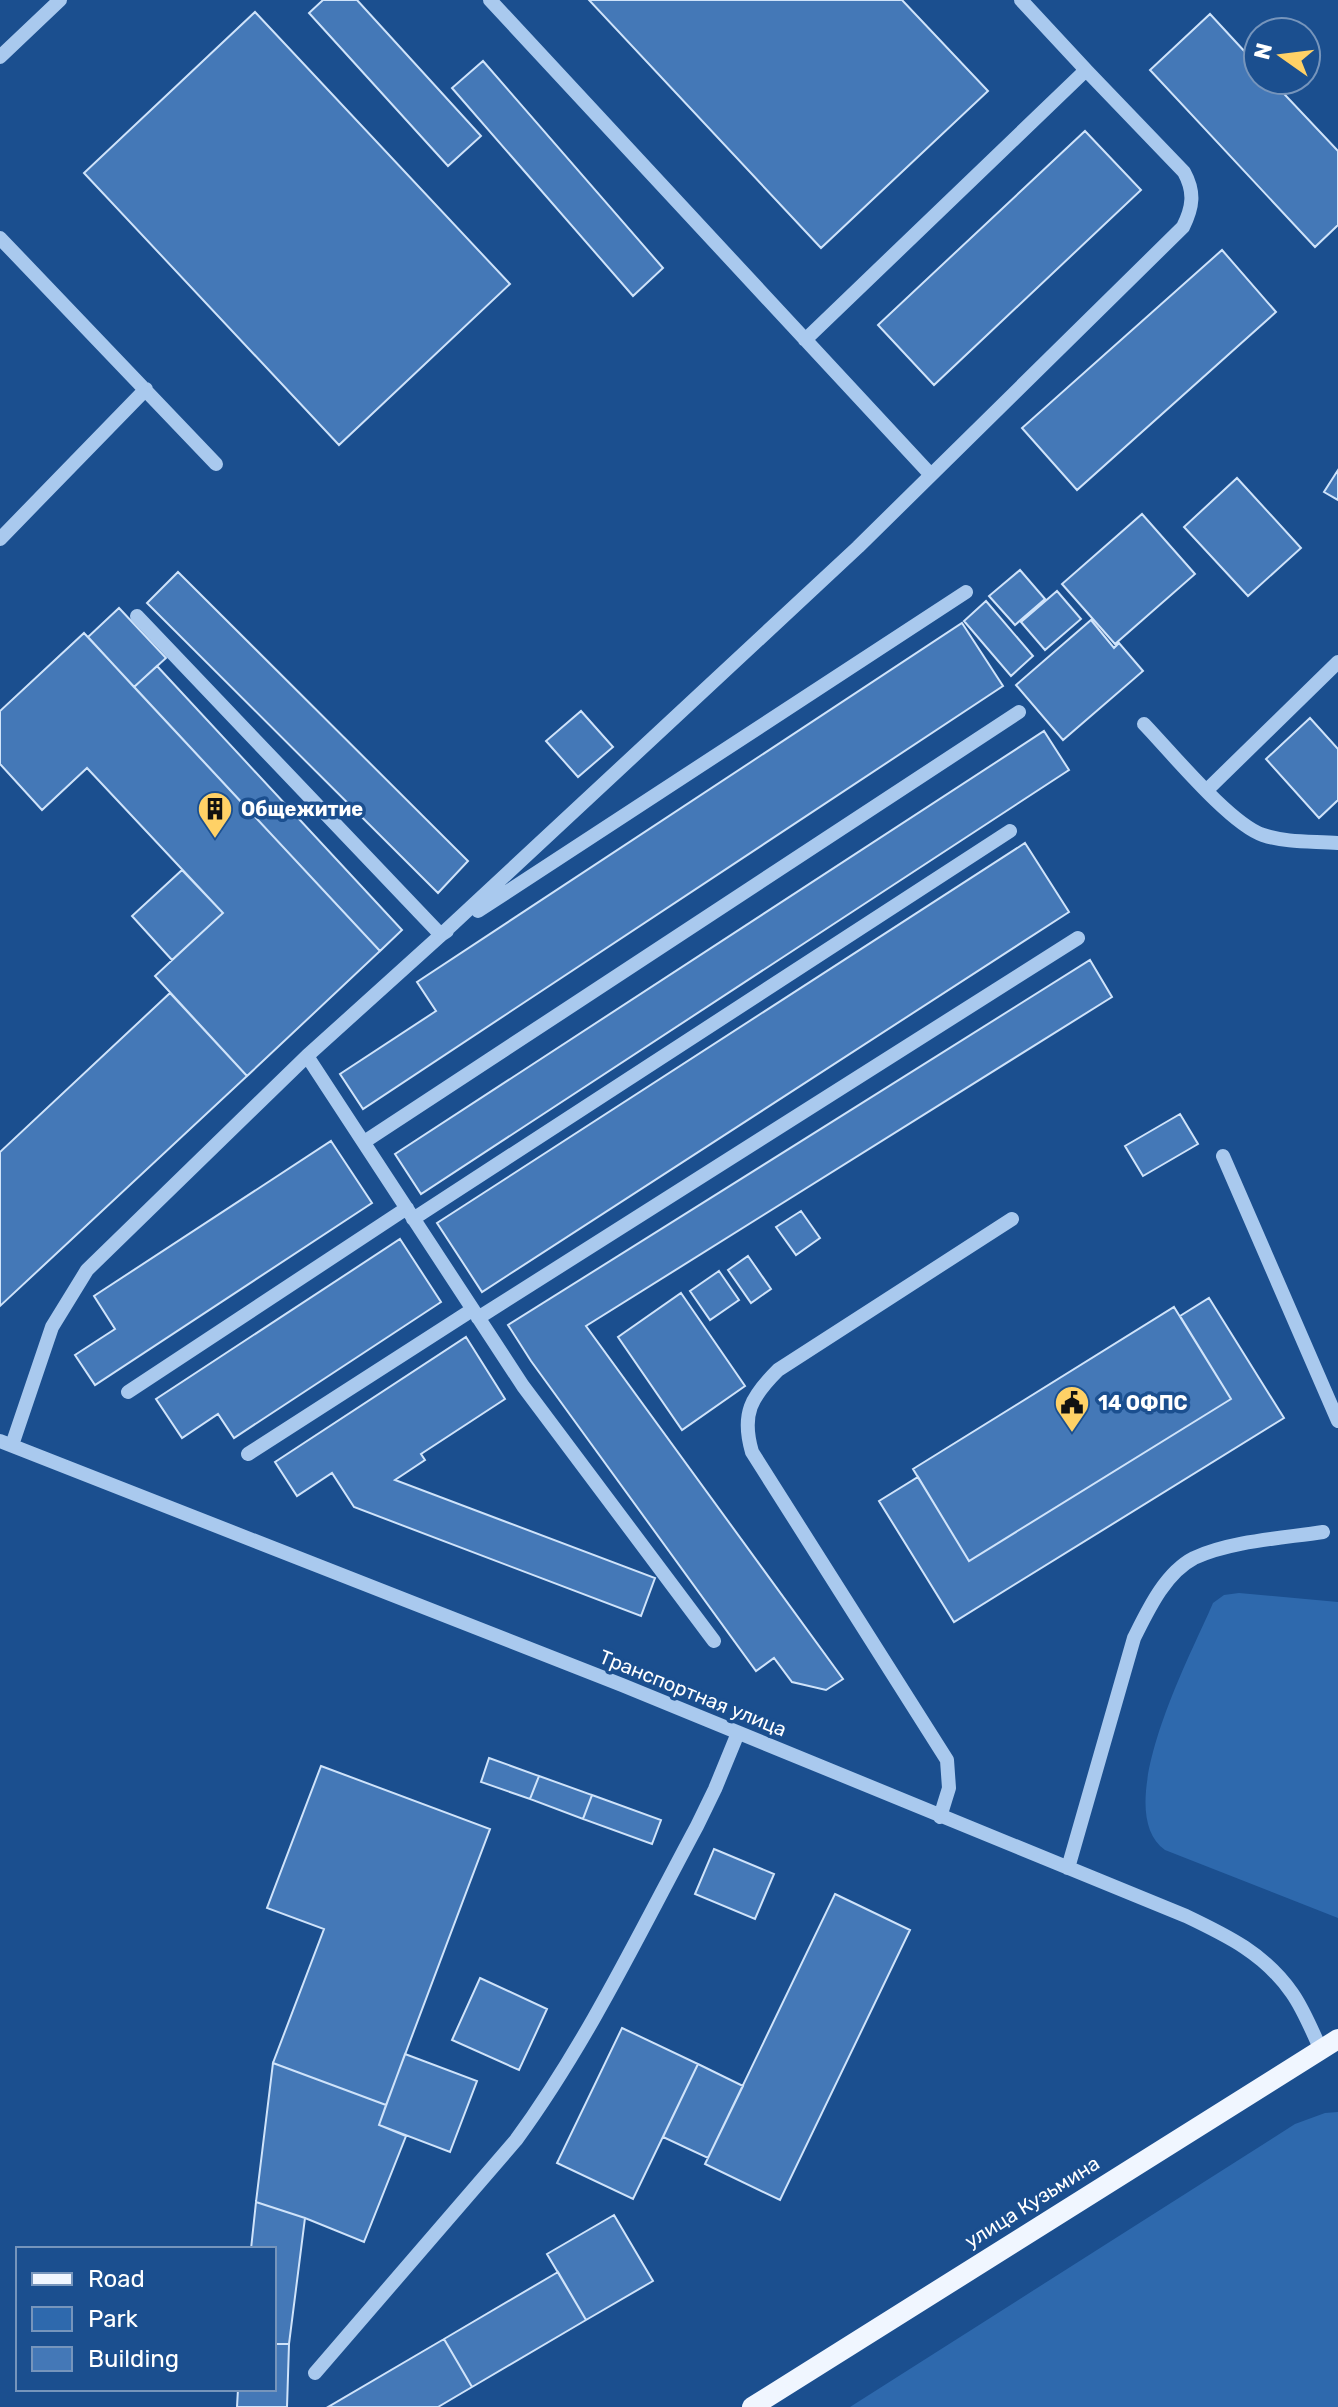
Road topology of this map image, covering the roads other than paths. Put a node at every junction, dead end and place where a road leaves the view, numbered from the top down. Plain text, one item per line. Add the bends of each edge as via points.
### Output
1 (60, 0) edge
2 (490, 0) edge
3 (1021, 0) edge
4 (0, 57) edge
5 (1086, 70) junction
6 (0, 238) edge
7 (805, 340) junction
8 (146, 389) junction
9 (216, 464) dead end
10 (931, 475) junction
11 (0, 539) edge
12 (966, 592) dead end
13 (137, 616) dead end
14 (1338, 662) edge
15 (1019, 712) dead end
16 (1144, 724) dead end
17 (1207, 790) junction
18 (1010, 831) dead end
19 (1338, 843) edge
20 (441, 935) junction
21 (1078, 938) dead end
22 (307, 1056) junction
23 (364, 1142) junction
24 (1223, 1156) dead end
25 (410, 1214) junction
26 (1012, 1219) dead end
27 (475, 1314) junction
28 (128, 1392) dead end
29 (1338, 1421) edge
30 (6, 1443) edge
31 (248, 1454) dead end
32 (1323, 1532) dead end
33 (714, 1641) dead end
34 (738, 1733) junction
35 (940, 1817) junction
36 (1068, 1868) junction
37 (1329, 2044) edge
38 (315, 2373) dead end
39 (752, 2407) edge

1 - 4 street
2 - 7 street
3 - 5 street
5 - 7 street
5 - 10 street via 1184,172 1192,187 1191,212 1183,227
6 - 8 street
7 - 10 street
8 - 9 street
8 - 11 street
10 - 20 street
12 - 20 street
13 - 20 street
14 - 17 street
15 - 23 street
16 - 17 street
17 - 19 street via 1259,834
18 - 25 street
20 - 22 street
21 - 27 street
22 - 23 street
22 - 30 street via 87,1270 52,1327
23 - 25 street
24 - 29 street
25 - 27 street
25 - 28 street
26 - 35 street via 778,1370 759,1389 748,1411 752,1452 947,1760 949,1788
27 - 31 street
27 - 33 street
30 - 34 street, Транспортная улица
32 - 36 street via 1192,1559 1151,1604 1134,1638
34 - 35 street, Транспортная улица
34 - 38 street via 697,1826 542,2104
35 - 36 street, Транспортная улица
36 - 37 street, Транспортная улица via 1234,1938 1268,1963
37 - 39 main road, улица Кузьмина

